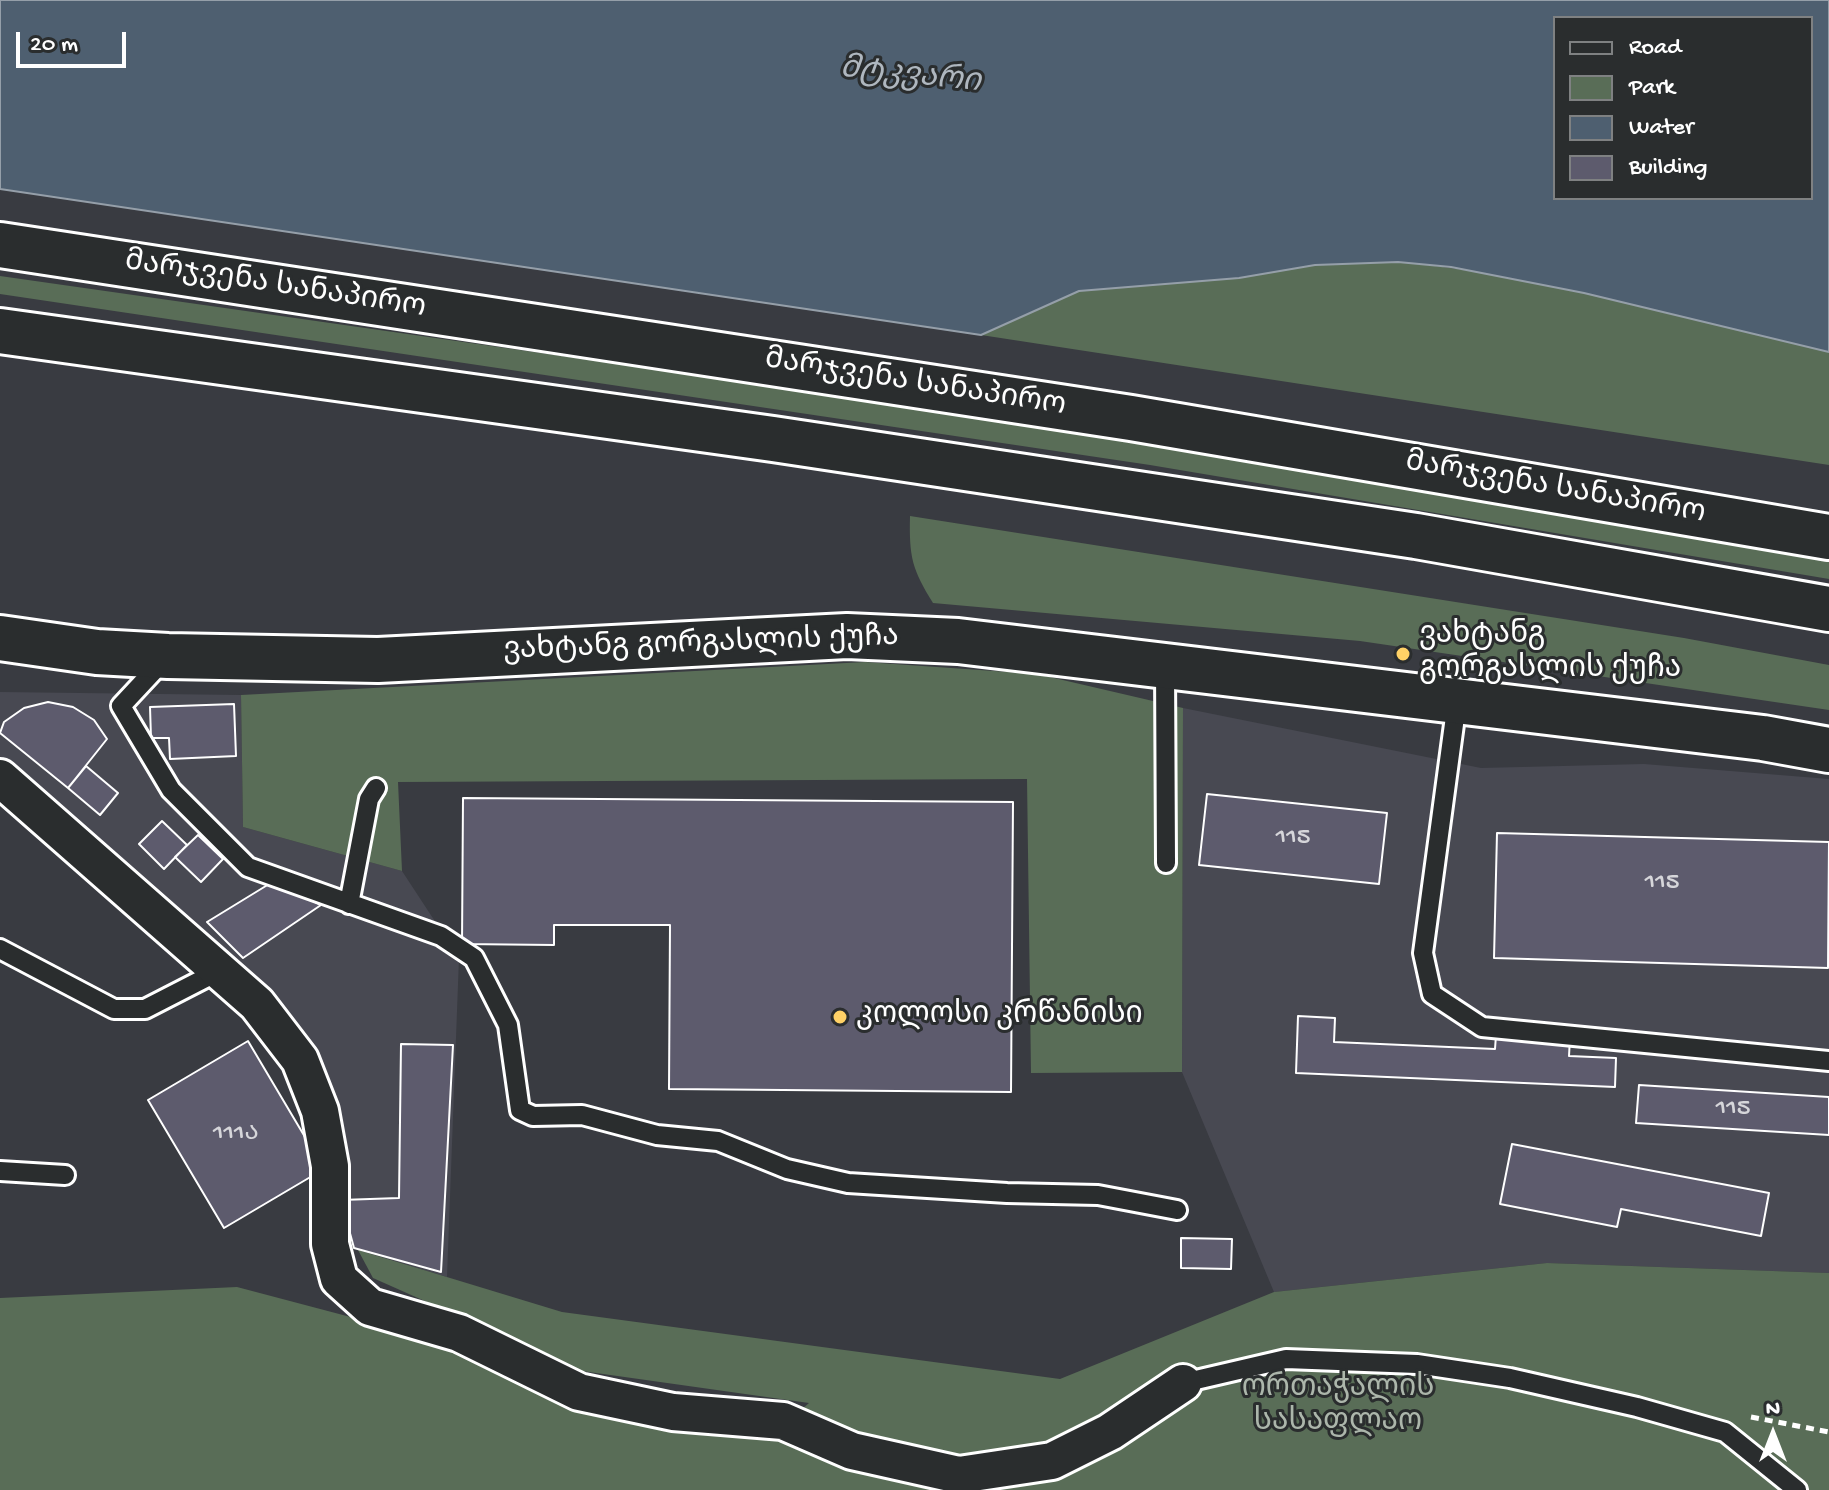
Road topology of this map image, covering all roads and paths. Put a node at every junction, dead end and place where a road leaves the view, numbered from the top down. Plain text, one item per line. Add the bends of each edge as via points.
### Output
1 (0, 245) edge
2 (0, 331) edge
3 (1829, 537) edge
4 (1829, 609) edge
5 (0, 638) edge
6 (168, 656) junction
7 (1165, 665) junction
8 (1457, 702) junction
9 (1829, 750) edge
10 (0, 778) edge
11 (376, 788) dead end
12 (1166, 863) dead end
13 (349, 904) junction
14 (0, 949) edge
15 (219, 971) junction
16 (1829, 1061) edge
17 (0, 1171) edge
18 (65, 1175) dead end
19 (1177, 1210) dead end
20 (1183, 1383) joint
21 (1725, 1432) junction
22 (1829, 1432) edge
23 (1797, 1490) edge

1 - 3 main road, მარჯვენა სანაპირო via 1131,418
2 - 4 main road via 1353,527
5 - 6 main road, ვახტანგ გორგასლის ქუჩა
6 - 7 main road, ვახტანგ გორგასლის ქუჩა via 378,660 847,636 958,641
6 - 13 lane via 121,706 171,790 248,867
7 - 8 main road, ვახტანგ გორგასლის ქუჩა
7 - 12 lane
8 - 9 main road, ვახტანგ გორგასლის ქუჩა
8 - 16 lane via 1423,953 1432,994 1482,1027
10 - 15 street
11 - 13 lane via 369,799
13 - 19 lane via 441,936 474,958 508,1025 520,1110 533,1116 582,1115 657,1135 718,1141 787,1169 848,1183 1098,1195
14 - 15 lane via 114,1009 145,1009
15 - 20 street via 257,1004 300,1060 320,1111 330,1166 330,1244 339,1279 370,1307 459,1333 579,1392 673,1412 783,1421 852,1451 959,1475 1052,1461 1110,1432
17 - 18 lane
20 - 21 lane via 1286,1359 1417,1364 1510,1378
21 - 22 path via 1743,1416
21 - 23 lane

